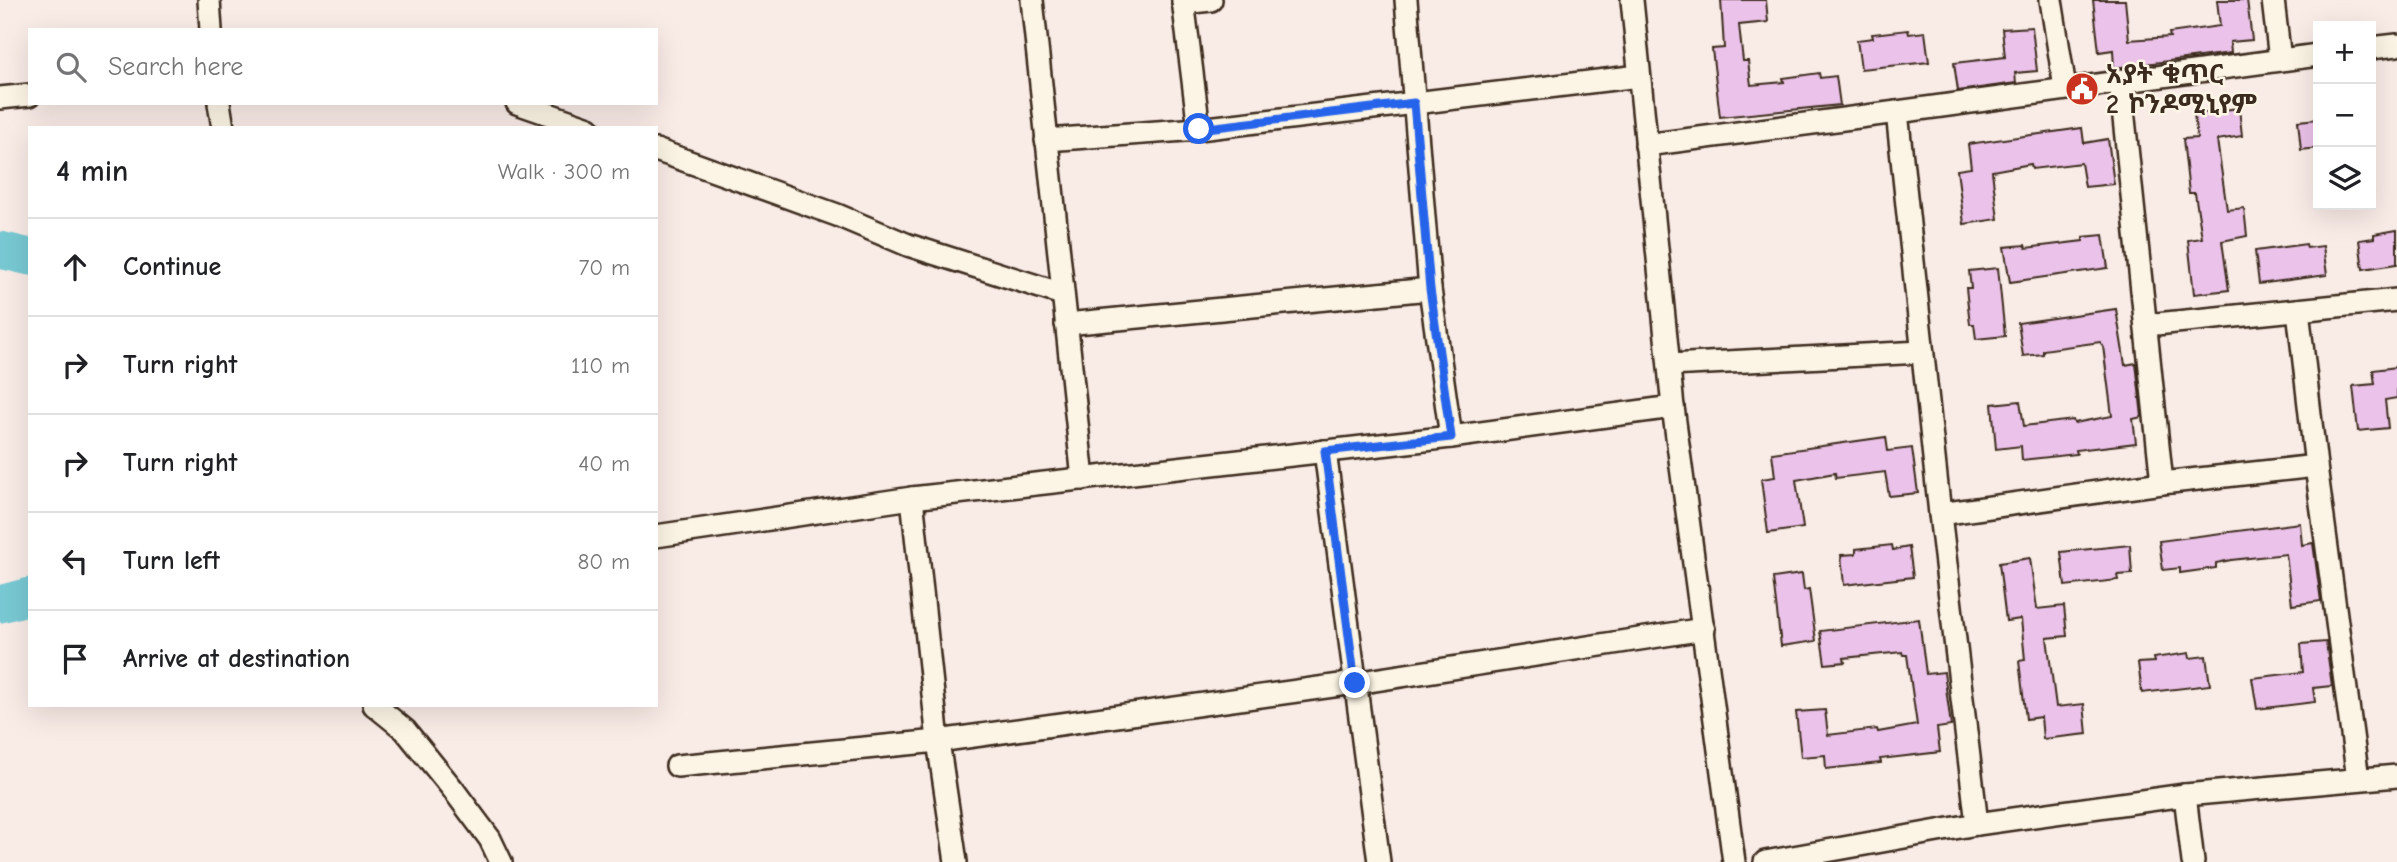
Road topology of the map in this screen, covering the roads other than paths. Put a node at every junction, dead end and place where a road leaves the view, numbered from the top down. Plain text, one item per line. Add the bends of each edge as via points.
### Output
1 (209, 0) edge
2 (1032, 0) edge
3 (1211, 0) edge
4 (1406, 0) edge
5 (1632, 0) edge
6 (2052, 0) edge
7 (2273, 0) edge
8 (1183, 1) edge
9 (211, 28) edge
10 (2397, 45) edge
11 (2376, 47) edge
12 (2313, 56) edge
13 (2280, 60) junction
14 (1639, 76) junction
15 (2120, 80) junction
16 (2065, 88) junction
17 (28, 95) edge
18 (0, 98) edge
19 (1414, 103) junction
20 (219, 105) edge
21 (523, 105) edge
22 (1897, 112) junction
23 (223, 126) edge
24 (583, 126) edge
25 (1199, 129) junction
26 (1046, 140) junction
27 (1646, 145) junction
28 (658, 151) edge
29 (1430, 289) junction
30 (1062, 295) junction
31 (2397, 300) edge
32 (2298, 310) junction
33 (1066, 324) junction
34 (2146, 325) junction
35 (1922, 352) junction
36 (1669, 365) junction
37 (1673, 407) junction
38 (1451, 437) junction
39 (1325, 451) junction
40 (2316, 466) junction
41 (1083, 479) junction
42 (2162, 483) junction
43 (912, 498) junction
44 (1940, 514) junction
45 (658, 536) edge
46 (1704, 629) junction
47 (1355, 683) junction
48 (376, 707) edge
49 (938, 741) junction
50 (677, 766) dead end
51 (2397, 776) edge
52 (2358, 779) junction
53 (2185, 795) junction
54 (1977, 824) junction
55 (501, 862) edge
56 (956, 862) edge
57 (1379, 862) edge
58 (1734, 862) edge
59 (1765, 862) edge
60 (2193, 862) edge

1 - 9 street
2 - 26 street
3 - 8 street
4 - 19 street
5 - 14 street
6 - 16 street
7 - 13 street
8 - 25 street
10 - 11 street
12 - 13 street
13 - 15 street
14 - 19 street
14 - 27 street
15 - 16 street
15 - 34 street
16 - 22 street
17 - 18 street
19 - 25 street
19 - 29 street
20 - 23 street
21 - 24 street
22 - 27 street
22 - 35 street
25 - 26 street
26 - 30 street
27 - 36 street
28 - 30 street via 908,245
29 - 33 street
29 - 38 street
30 - 33 street
31 - 32 street
32 - 34 street
32 - 40 street
33 - 41 street
34 - 42 street
35 - 36 street
35 - 44 street
36 - 37 street
37 - 38 street
37 - 46 street
38 - 39 street
39 - 41 street
39 - 47 street
40 - 42 street
40 - 52 street
41 - 43 street
42 - 44 street
43 - 45 street
43 - 49 street
44 - 54 street
46 - 47 street
46 - 58 street
47 - 49 street
47 - 57 street
48 - 55 street via 405,730 452,788 490,839
49 - 50 street
49 - 56 street
51 - 52 street
52 - 53 street
53 - 54 street
53 - 60 street
54 - 59 street

